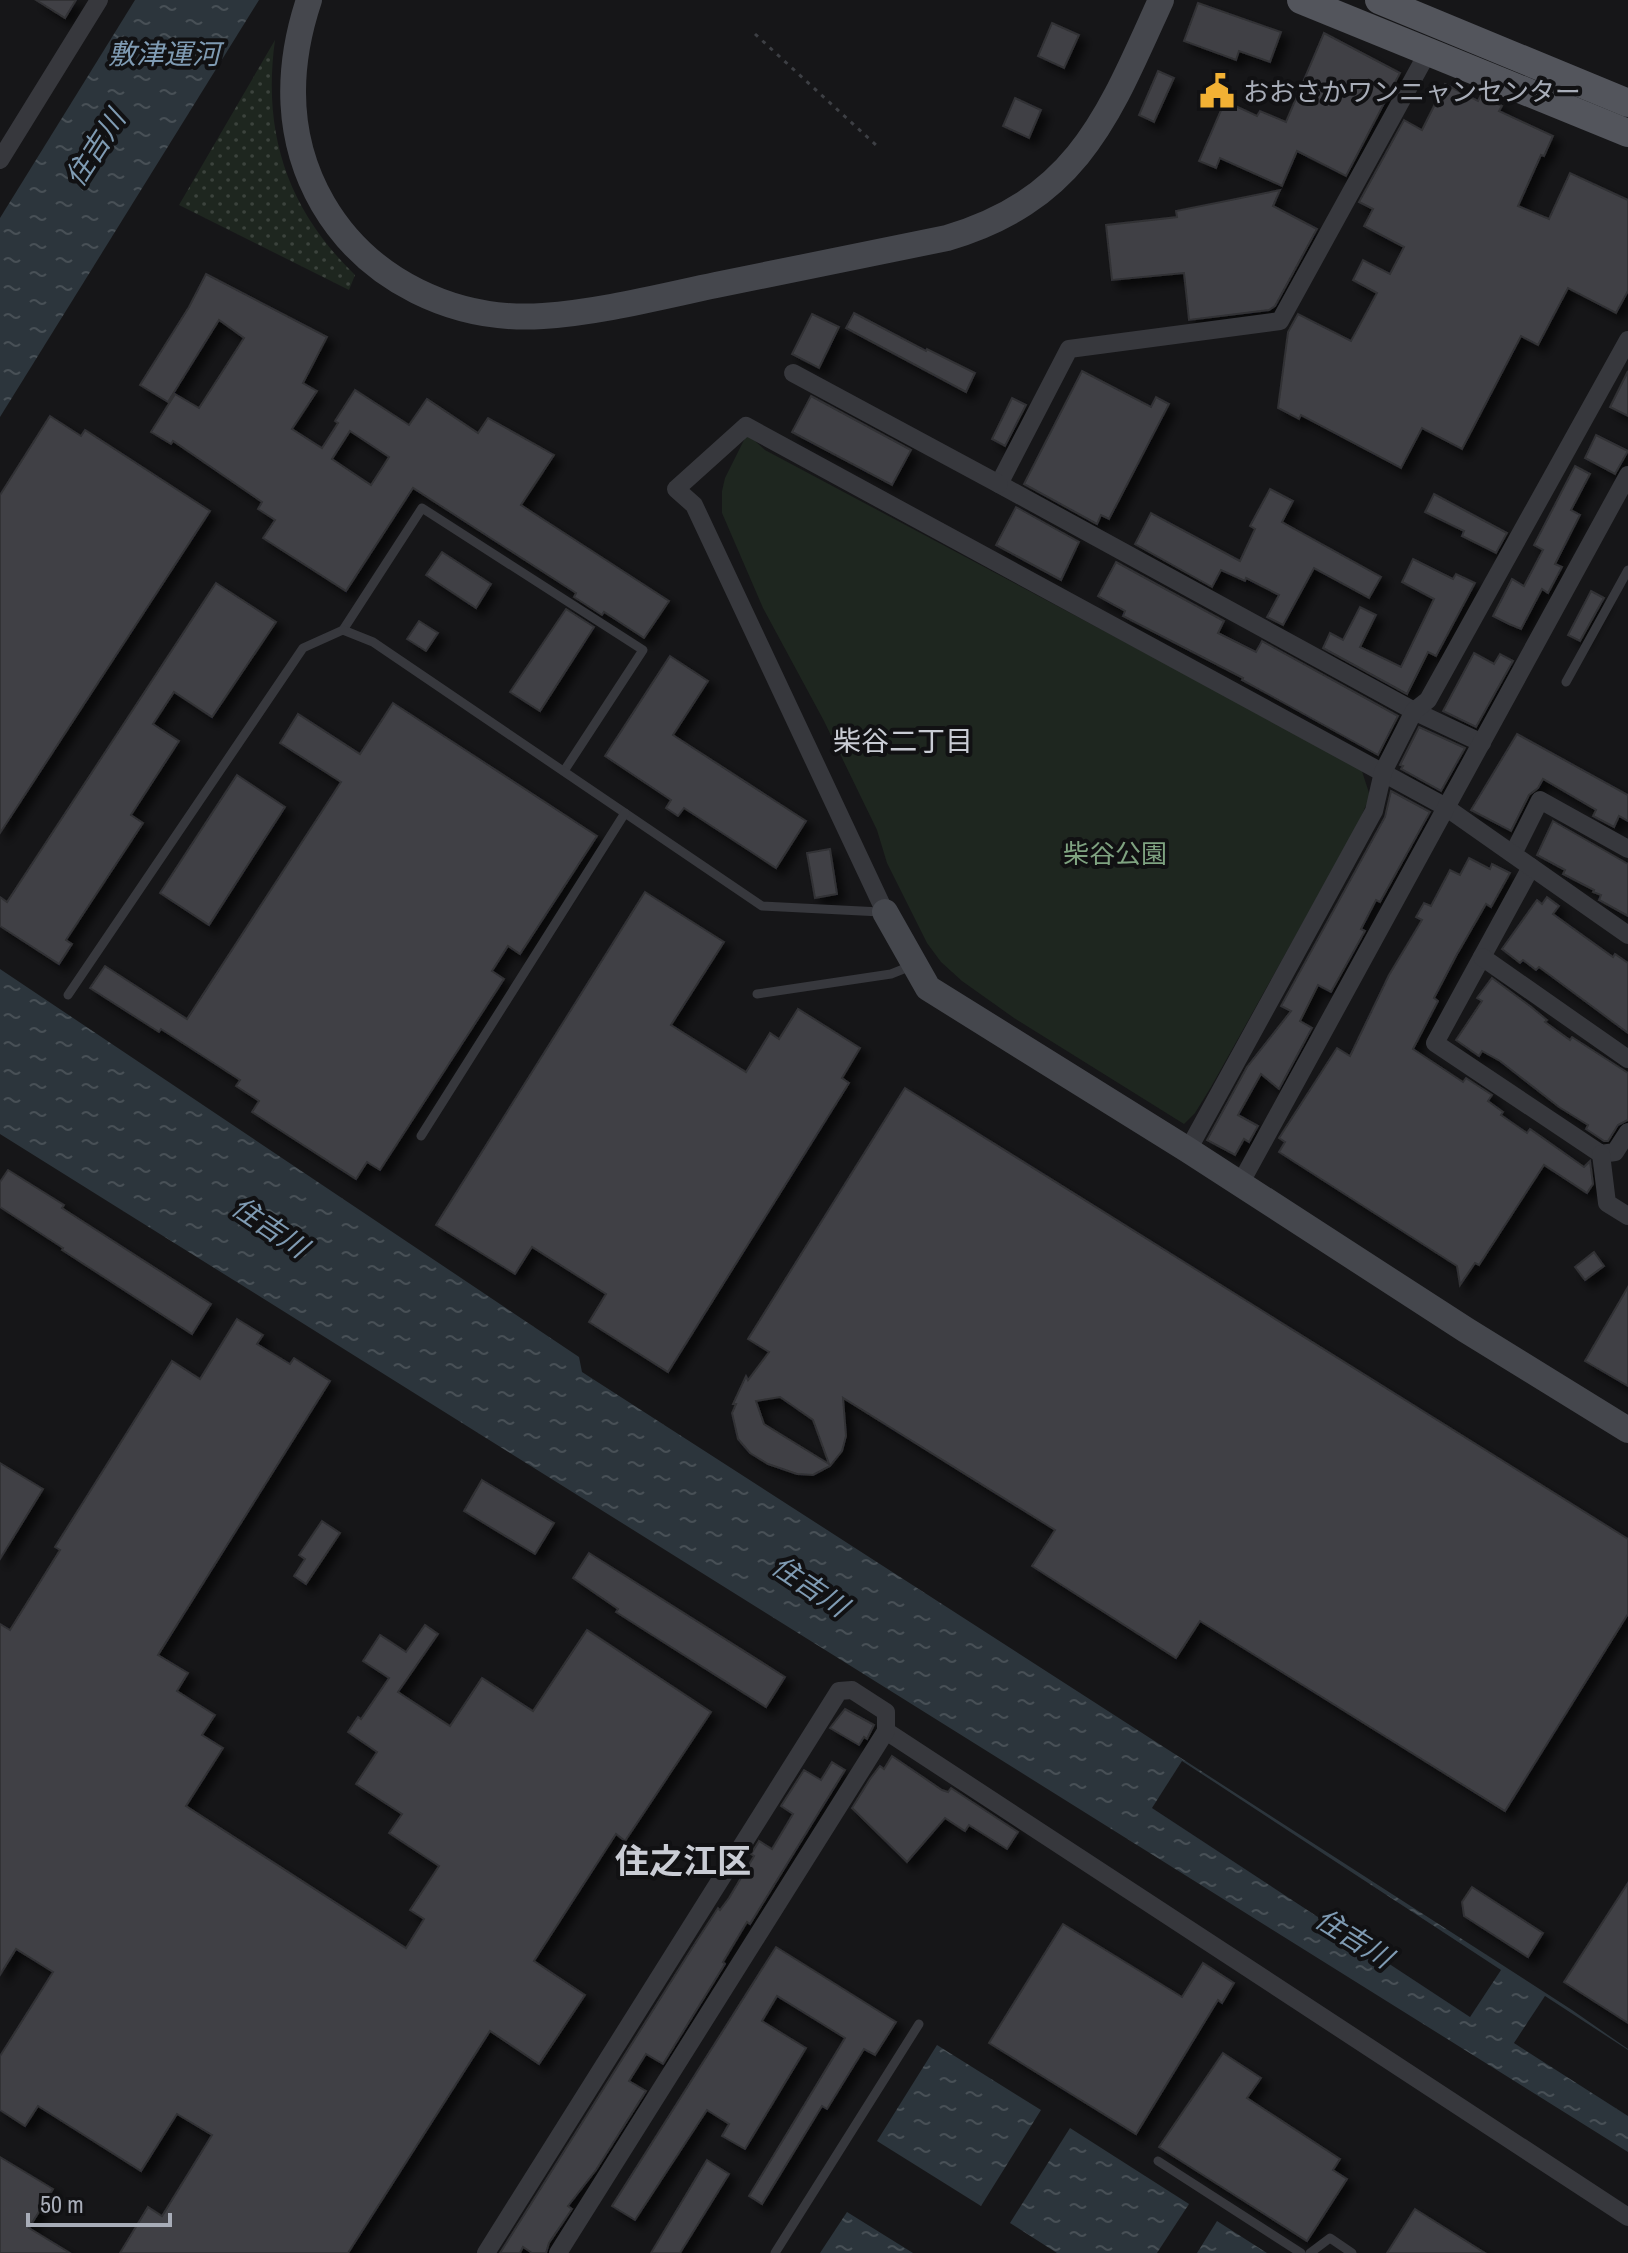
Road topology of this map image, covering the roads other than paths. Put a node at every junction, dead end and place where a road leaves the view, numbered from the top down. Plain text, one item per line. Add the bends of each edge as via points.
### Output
1 (99, 0) edge
2 (309, 0) edge
3 (1161, 0) edge
4 (1301, 0) edge
5 (1379, 0) edge
6 (1428, 52) junction
7 (1628, 103) edge
8 (1628, 133) edge
9 (0, 160) edge
10 (1628, 340) edge
11 (793, 373) dead end
12 (1628, 475) edge
13 (999, 484) junction
14 (1628, 570) edge
15 (343, 630) junction
16 (1566, 682) dead end
17 (1414, 711) junction
18 (1482, 743) junction
19 (564, 771) junction
20 (1383, 772) junction
21 (1444, 806) junction
22 (625, 813) junction
23 (1628, 849) edge
24 (1513, 854) junction
25 (1531, 867) junction
26 (885, 912) junction
27 (1628, 935) edge
28 (1482, 957) junction
29 (915, 965) junction
30 (757, 994) dead end
31 (68, 995) dead end
32 (1628, 1059) edge
33 (1628, 1132) edge
34 (421, 1136) dead end
35 (1188, 1150) junction
36 (1601, 1154) junction
37 (1240, 1184) junction
38 (1628, 1216) edge
39 (1628, 1430) edge
40 (886, 1731) junction
41 (919, 2024) dead end
42 (1158, 2161) dead end
43 (1628, 2217) edge
44 (486, 2253) edge
45 (558, 2253) edge
46 (775, 2253) edge
47 (1301, 2253) edge
48 (1310, 2253) edge
49 (1352, 2253) edge

1 - 9 street
2 - 3 street via 293,63 296,136 310,179 337,224 358,249 402,284 460,307 524,316 594,310 947,238 1010,212 1052,183 1093,138
4 - 6 main road
5 - 7 main road
6 - 8 main road
6 - 13 street via 1280,321 1069,349
10 - 17 street via 1428,700
11 - 13 street
12 - 18 street
13 - 17 street
14 - 16 lane
15 - 19 lane via 373,642
15 - 19 lane via 422,508 435,516 643,650
15 - 31 lane via 303,648
17 - 18 street
17 - 20 street
18 - 21 street
19 - 22 lane
20 - 21 street
20 - 26 street via 746,426 676,489 694,505
20 - 35 street via 1374,811
21 - 24 street
21 - 37 street
22 - 26 lane via 762,906
22 - 34 lane
23 - 24 street via 1540,800
24 - 25 street
25 - 27 street
25 - 28 street
26 - 29 street
28 - 32 street
28 - 36 street via 1435,1043
29 - 30 lane via 891,974
29 - 35 street via 928,988
33 - 36 street via 1615,1152
35 - 37 street
36 - 38 street via 1607,1203
37 - 39 street
40 - 43 street
40 - 44 street via 886,1712 852,1690 839,1691
40 - 45 street
41 - 46 lane
42 - 47 lane
48 - 49 lane via 1330,2238

